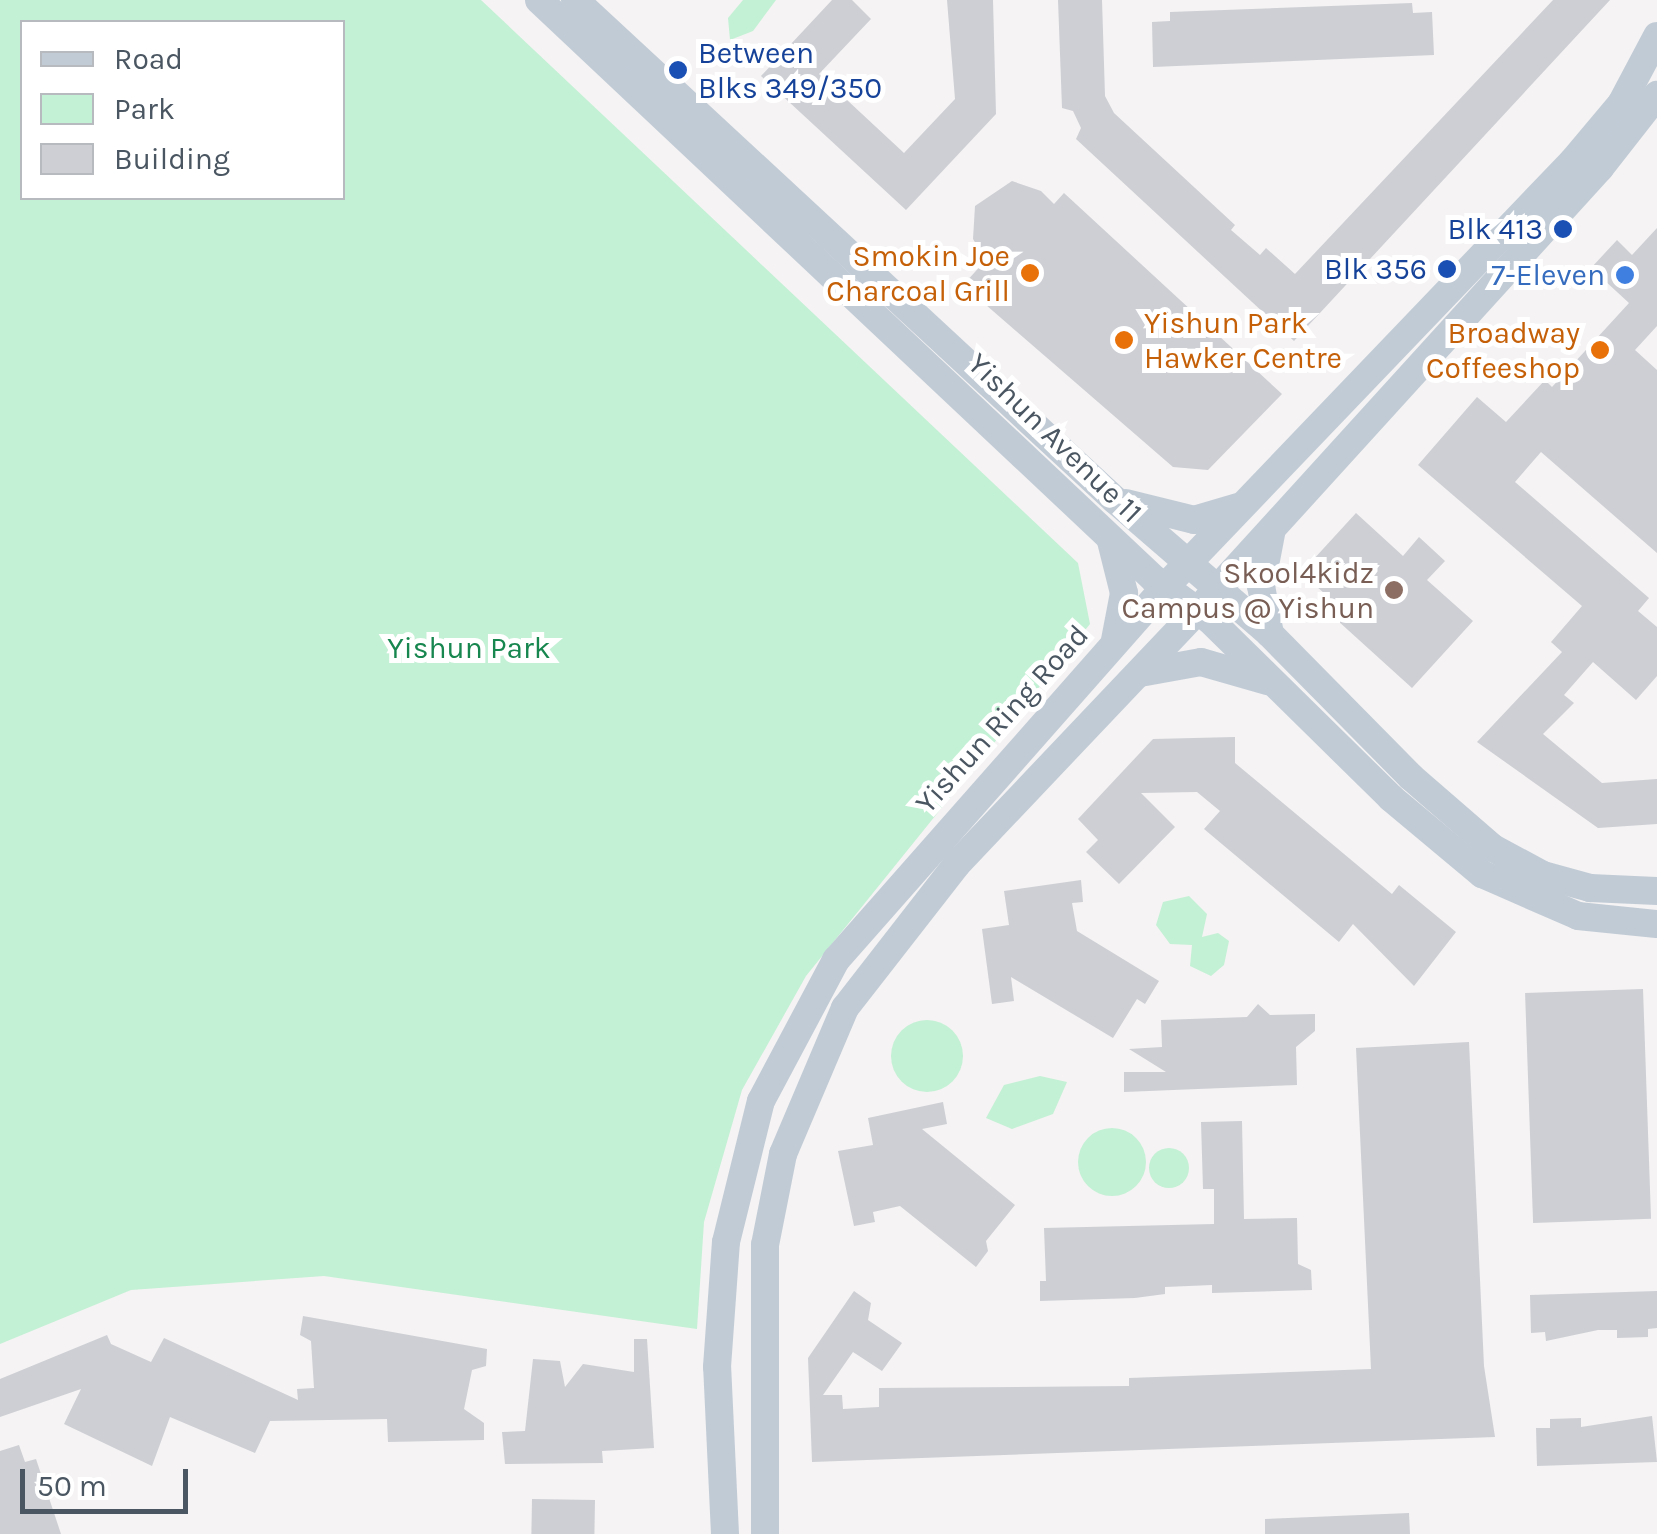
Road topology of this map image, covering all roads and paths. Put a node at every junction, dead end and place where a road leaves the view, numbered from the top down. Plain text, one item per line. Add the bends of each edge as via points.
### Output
1 (539, 0) edge
2 (575, 0) edge
3 (1657, 36) edge
4 (1657, 95) edge
5 (900, 301) junction
6 (896, 330) junction
7 (1082, 466) junction
8 (1115, 500) junction
9 (1074, 502) junction
10 (1249, 502) junction
11 (1273, 527) junction
12 (1109, 536) junction
13 (1188, 562) junction
14 (1165, 587) junction
15 (1218, 588) junction
16 (1198, 610) junction
17 (1270, 634) junction
18 (1115, 642) junction
19 (1140, 673) junction
20 (1282, 688) junction
21 (1657, 890) edge
22 (1657, 924) edge
23 (725, 1534) edge
24 (765, 1534) edge

1 - 6 main road, Yishun Avenue 11 via 784,236
2 - 5 main road, Yishun Avenue 11
3 - 10 main road, Yishun Ring Road via 1621,104 1573,160
4 - 11 main road via 1600,168
5 - 6 main road
5 - 7 main road, Yishun Avenue 11
6 - 9 main road, Yishun Avenue 11
7 - 8 main road, Yishun Avenue 11
7 - 9 main road via 1082,490
8 - 10 main road via 1194,520
8 - 13 main road, Yishun Avenue 11
9 - 12 main road, Yishun Avenue 11
10 - 13 main road, Yishun Ring Road
11 - 15 main road
11 - 17 main road via 1261,586
12 - 14 main road, Yishun Avenue 11
12 - 18 main road via 1124,594
13 - 14 main road, Yishun Ring Road
13 - 15 main road, Yishun Avenue 11
14 - 16 main road, Yishun Avenue 11
14 - 18 main road, Yishun Ring Road
15 - 16 main road
15 - 17 main road, Yishun Avenue 11
16 - 19 main road
16 - 20 main road, Yishun Avenue 11
17 - 21 main road, Yishun Avenue 11 via 1410,777 1493,848 1543,875 1590,888
18 - 23 main road, Yishun Ring Road via 876,907 798,1021 761,1101 726,1242 718,1307
19 - 20 main road via 1222,664
19 - 24 main road via 956,864 872,967 824,1047 783,1154 765,1246
20 - 22 main road, Yishun Avenue 11 via 1391,798 1482,874 1578,916

